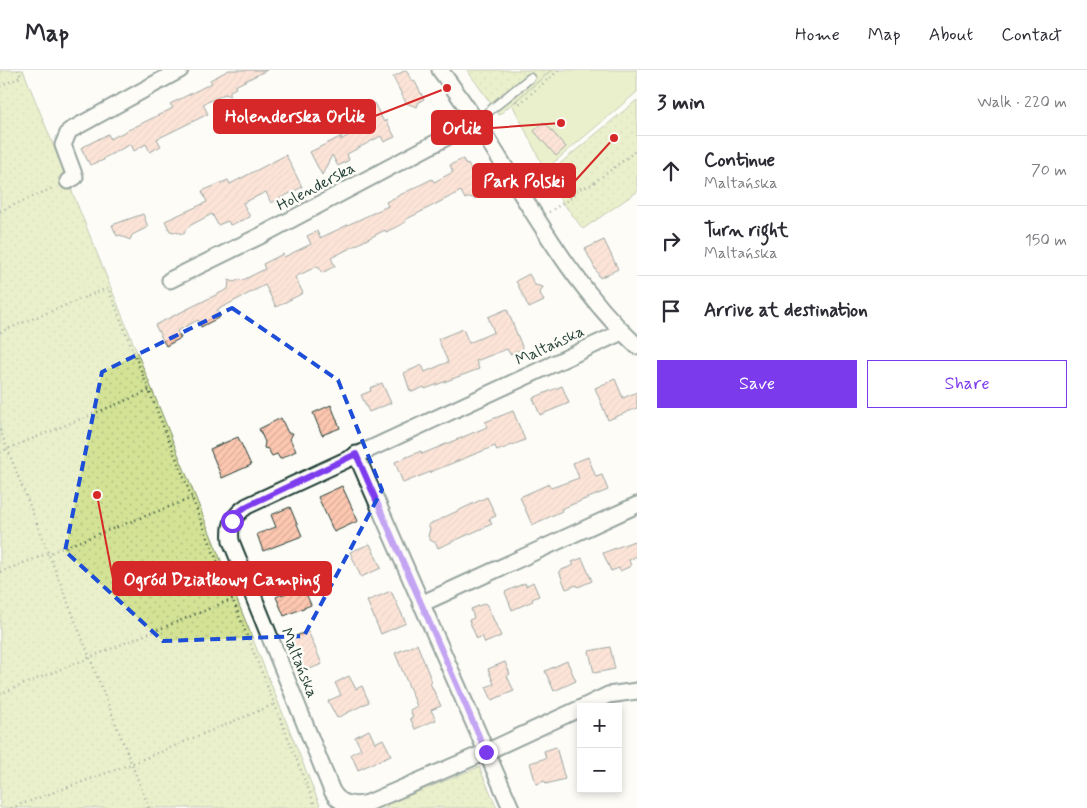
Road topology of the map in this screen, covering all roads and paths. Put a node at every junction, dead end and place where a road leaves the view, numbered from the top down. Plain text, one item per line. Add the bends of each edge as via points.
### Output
1 (18, 70) edge
2 (180, 70) edge
3 (440, 70) edge
4 (530, 78) dead end
5 (0, 86) edge
6 (477, 121) junction
7 (637, 150) edge
8 (61, 184) joint
9 (0, 211) edge
10 (538, 219) junction
11 (170, 280) dead end
12 (0, 332) edge
13 (622, 332) junction
14 (637, 346) edge
15 (150, 391) junction
16 (0, 430) edge
17 (8, 449) junction
18 (0, 452) edge
19 (356, 454) junction
20 (192, 498) junction
21 (637, 505) edge
22 (48, 553) junction
23 (0, 572) edge
24 (233, 599) junction
25 (421, 604) junction
26 (90, 658) junction
27 (637, 691) edge
28 (0, 694) edge
29 (591, 703) edge
30 (274, 704) junction
31 (577, 709) edge
32 (486, 752) junction
33 (131, 764) junction
34 (11, 808) edge
35 (150, 808) edge
36 (316, 808) edge
37 (510, 808) edge

1 - 5 path via 21,77
2 - 8 street via 69,131 63,145 75,177
3 - 6 street
4 - 6 lane
6 - 10 street
6 - 11 street, Holenderska
7 - 10 path
8 - 9 path
10 - 13 street via 561,257
12 - 15 path via 108,288
13 - 14 street
13 - 19 street, Maltańska
15 - 17 path
15 - 20 path
16 - 17 path
17 - 18 path
17 - 22 path
19 - 25 street
19 - 32 street, Maltańska via 247,506 237,513 230,529 231,541 332,791 339,800 358,806
20 - 22 path
20 - 24 path
21 - 25 street
22 - 23 path
22 - 26 path
24 - 26 path
24 - 30 path
25 - 32 street
26 - 28 path
26 - 33 path
27 - 29 street, Maltańska via 608,695
30 - 33 path
30 - 36 path
31 - 32 street, Maltańska
32 - 37 street
33 - 34 path
33 - 35 path

